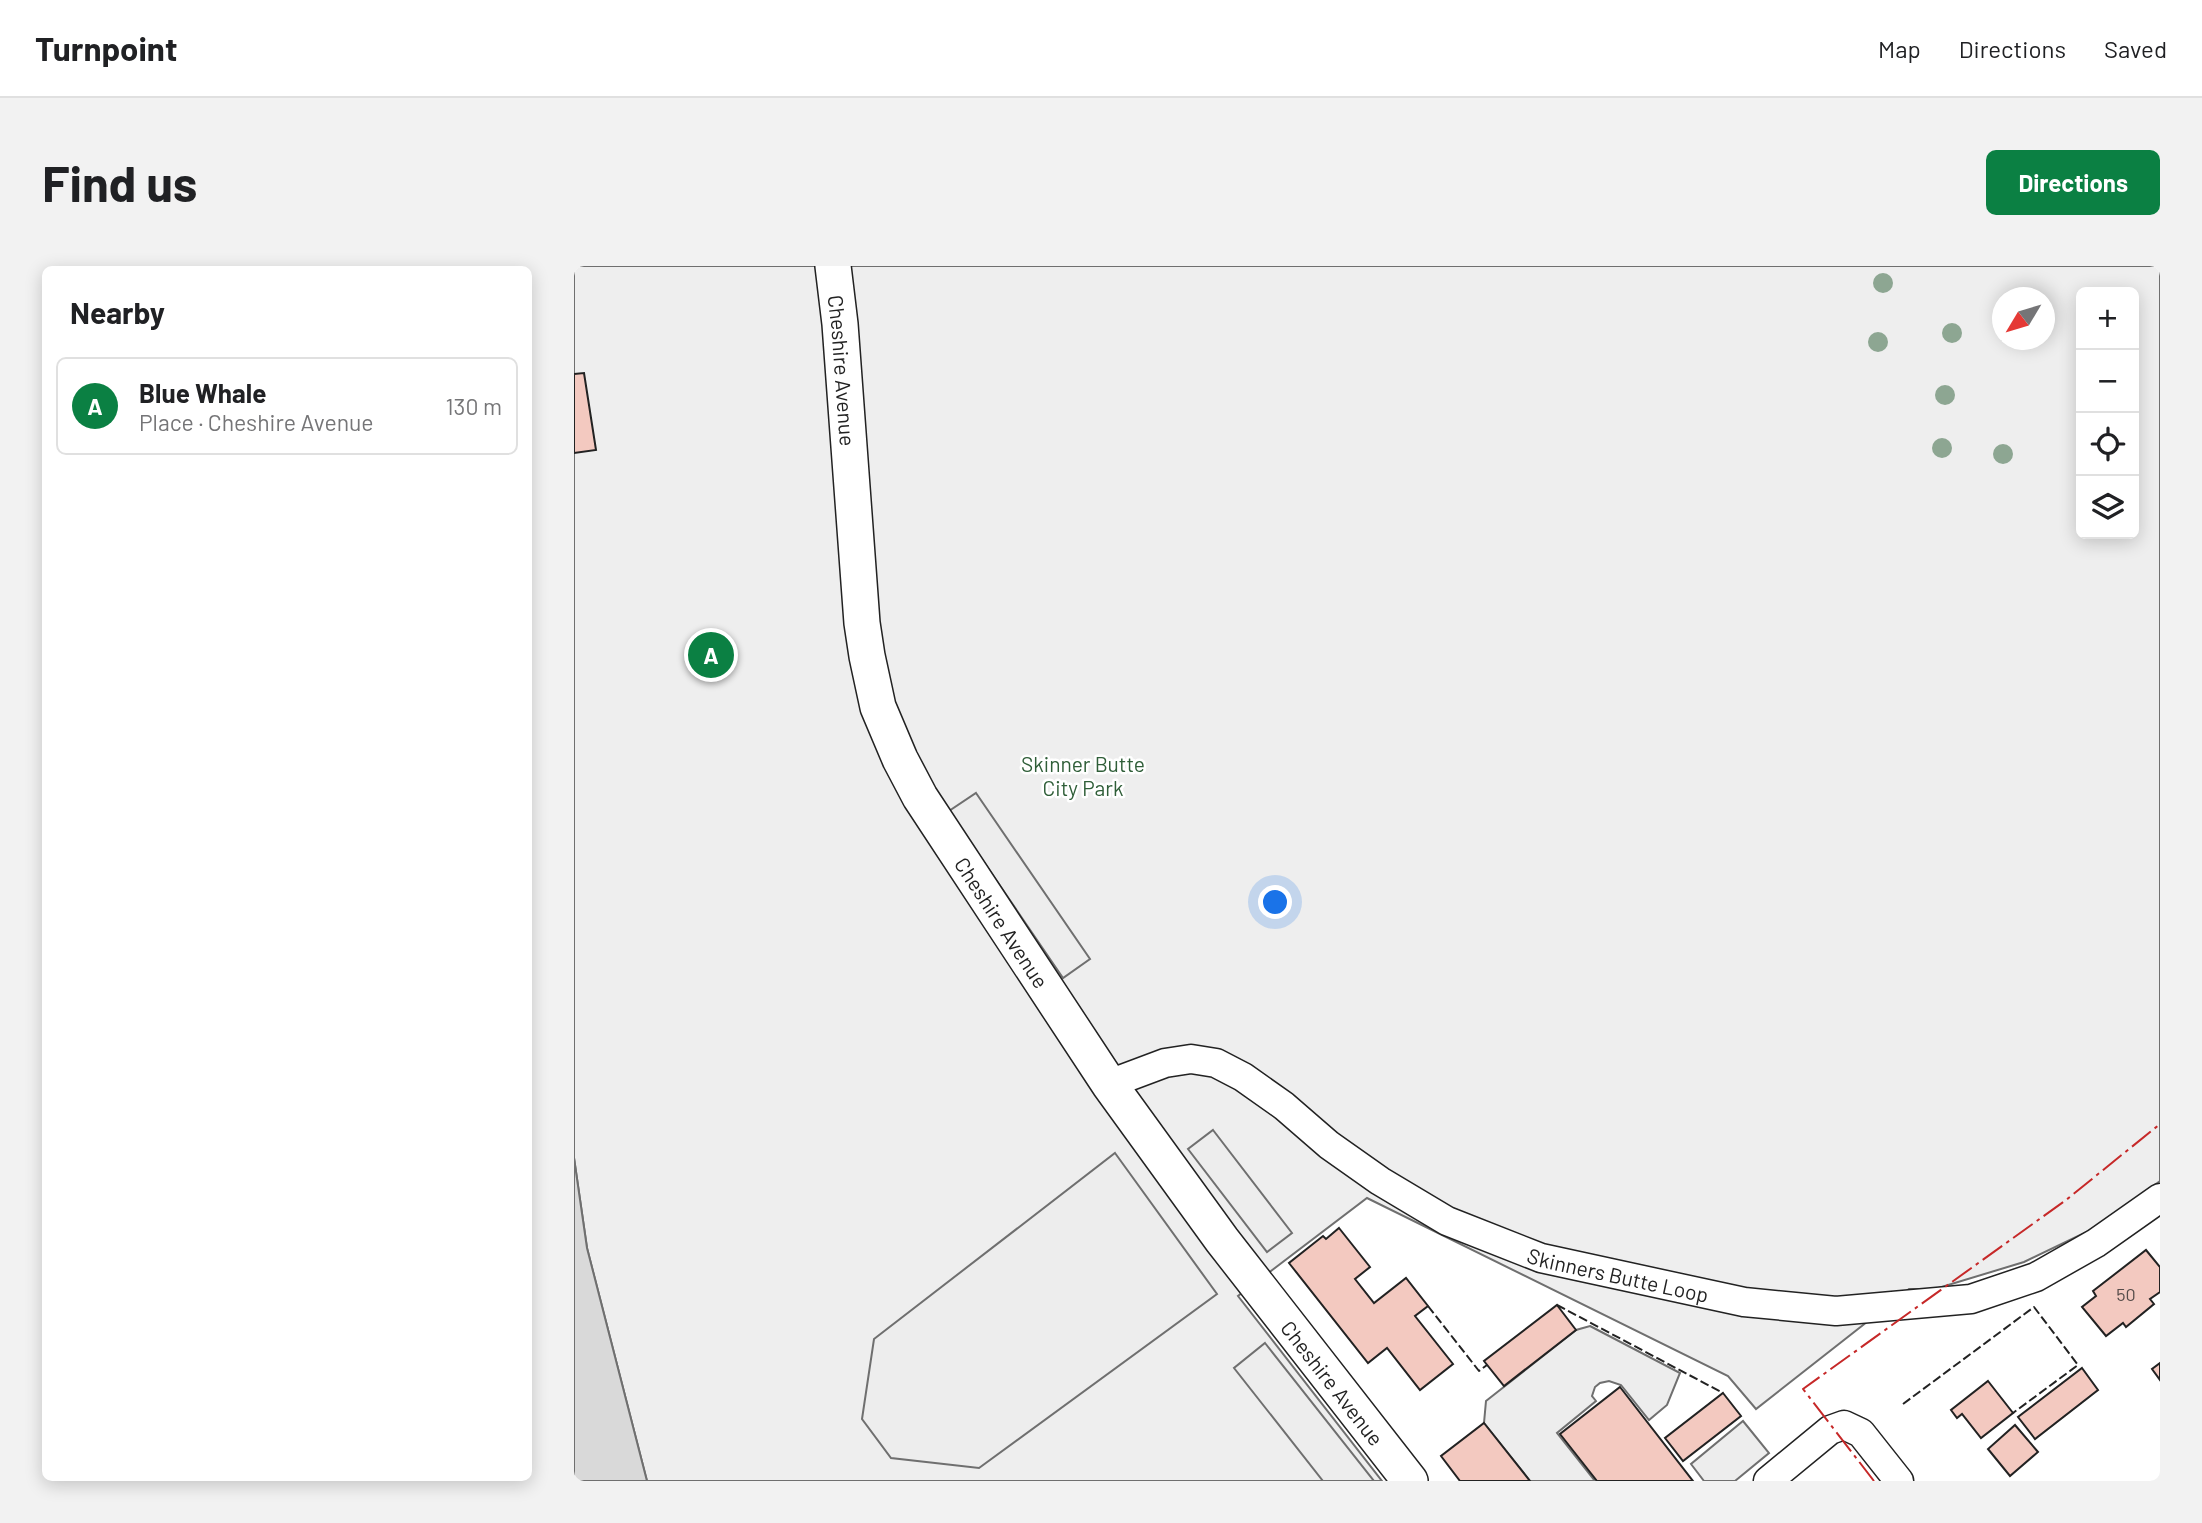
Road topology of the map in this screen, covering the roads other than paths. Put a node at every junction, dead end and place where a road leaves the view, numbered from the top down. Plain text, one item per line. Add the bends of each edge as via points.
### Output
1 (833, 266) edge
2 (1109, 1084) junction
3 (2160, 1198) edge
4 (1410, 1481) edge
5 (1768, 1481) edge
6 (1899, 1481) edge

1 - 2 street, Cheshire Avenue via 862,623 878,707 920,797
2 - 3 street, Skinners Butte Loop via 1165,1063 1191,1059 1216,1063 1274,1098 1329,1146 1447,1222 1541,1258 1744,1302 1836,1311 1971,1299 2044,1273
2 - 4 street, Cheshire Avenue via 1222,1240
5 - 6 street via 1844,1425 1861,1433

